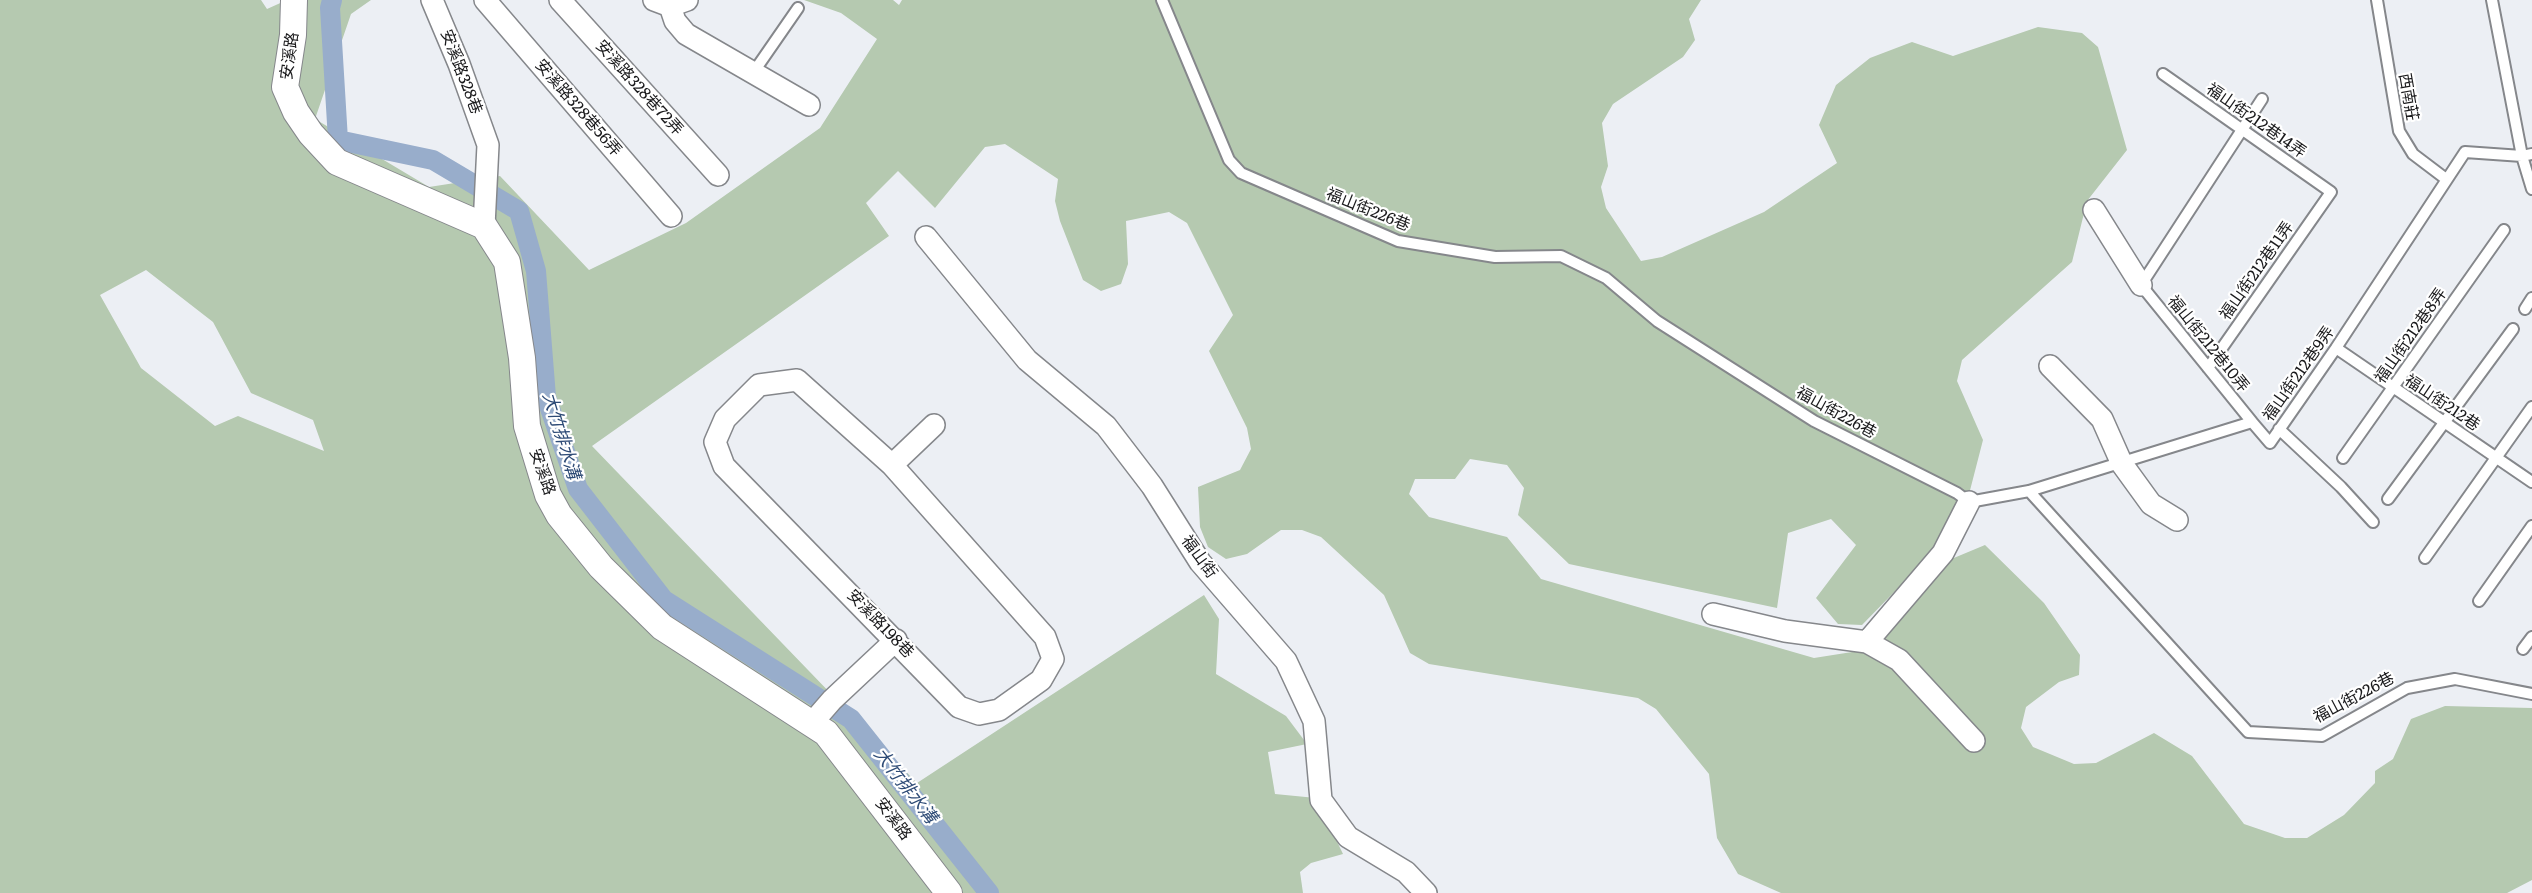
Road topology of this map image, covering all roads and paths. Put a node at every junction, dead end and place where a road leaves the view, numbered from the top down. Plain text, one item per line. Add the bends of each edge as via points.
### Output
1 (294, 0) edge
2 (432, 0) edge
3 (485, 0) edge
4 (560, 0) edge
5 (1162, 0) edge
6 (2377, 0) edge
7 (2492, 0) edge
8 (671, 2) edge
9 (798, 8) dead end
10 (753, 73) junction
11 (2163, 74) dead end
12 (2262, 99) dead end
13 (809, 105) dead end
14 (2242, 130) junction
15 (2527, 155) edge
16 (718, 175) dead end
17 (2446, 180) junction
18 (2532, 189) edge
19 (2331, 192) joint
20 (2094, 210) dead end
21 (671, 216) dead end
22 (484, 226) junction
23 (2504, 230) dead end
24 (926, 237) dead end
25 (2141, 285) junction
26 (2532, 298) edge
27 (2525, 309) dead end
28 (2513, 328) dead end
29 (2336, 348) junction
30 (2050, 366) dead end
31 (2208, 368) junction
32 (2393, 387) junction
33 (2532, 407) edge
34 (2252, 422) junction
35 (2444, 422) junction
36 (934, 425) dead end
37 (2279, 429) junction
38 (2343, 458) dead end
39 (2496, 458) junction
40 (2122, 464) junction
41 (892, 465) junction
42 (2532, 482) edge
43 (2029, 490) junction
44 (2388, 499) dead end
45 (1969, 502) junction
46 (2177, 520) dead end
47 (2373, 522) dead end
48 (2532, 526) edge
49 (2425, 558) dead end
50 (2479, 601) dead end
51 (1713, 614) dead end
52 (2532, 637) edge
53 (896, 639) junction
54 (1867, 642) junction
55 (2523, 649) dead end
56 (2532, 694) edge
57 (821, 713) junction
58 (1974, 741) dead end
59 (949, 893) edge
60 (1426, 893) edge

1 - 22 street, 安溪路 via 285,87 311,134 336,162
2 - 22 street, 安溪路328巷 via 488,145
3 - 21 street, 安溪路328巷56弄
4 - 16 street, 安溪路328巷72弄
5 - 45 lane, 福山街226巷 via 1228,160 1241,173 1398,242 1495,257 1562,256 1606,278 1657,321 1814,421
6 - 17 lane, 西南莊 via 2399,131 2413,154
7 - 15 lane
8 - 10 street via 675,21 686,34
9 - 10 lane
10 - 13 street
11 - 14 lane, 福山街212巷14弄
12 - 14 lane
14 - 19 lane, 福山街212巷14弄
14 - 25 lane
15 - 17 lane, 福山街212巷9弄 via 2465,152
15 - 18 lane
17 - 29 lane, 福山街212巷9弄
19 - 31 lane, 福山街212巷11弄
20 - 25 street
22 - 57 street, 安溪路 via 507,262 522,358 526,426 548,495 559,515 602,567 662,627
23 - 32 lane, 福山街212巷8弄
24 - 60 street, 福山街 via 1027,360 1106,426 1152,486 1200,562 1286,660 1314,720 1322,800 1348,837 1406,872
25 - 31 lane, 福山街212巷10弄
26 - 27 lane
28 - 35 lane
29 - 32 lane, 福山街212巷
29 - 37 lane, 福山街212巷9弄
30 - 40 street via 2102,419
31 - 34 lane, 福山街212巷10弄
32 - 35 lane, 福山街212巷
32 - 38 lane, 福山街212巷8弄
33 - 39 lane
34 - 37 lane, 福山街212巷9弄 via 2270,443
34 - 40 lane, 福山街212巷9弄
35 - 39 lane, 福山街212巷
35 - 44 lane
36 - 41 street
37 - 47 lane
39 - 42 lane, 福山街212巷
39 - 49 lane
40 - 43 lane, 福山街212巷9弄
40 - 46 street via 2151,504
41 - 53 street, 安溪路198巷 via 1045,637 1053,659 1041,680 999,710 979,714 959,707
41 - 53 street, 安溪路198巷 via 797,380 759,385 725,418 715,442 724,466
43 - 45 lane
43 - 56 lane, 福山街226巷 via 2248,732 2322,736 2407,688 2455,679
45 - 54 street via 1943,553
48 - 50 lane
51 - 54 street via 1785,631
52 - 55 lane
53 - 57 street
54 - 58 street via 1899,660
57 - 59 street, 安溪路 via 833,741

